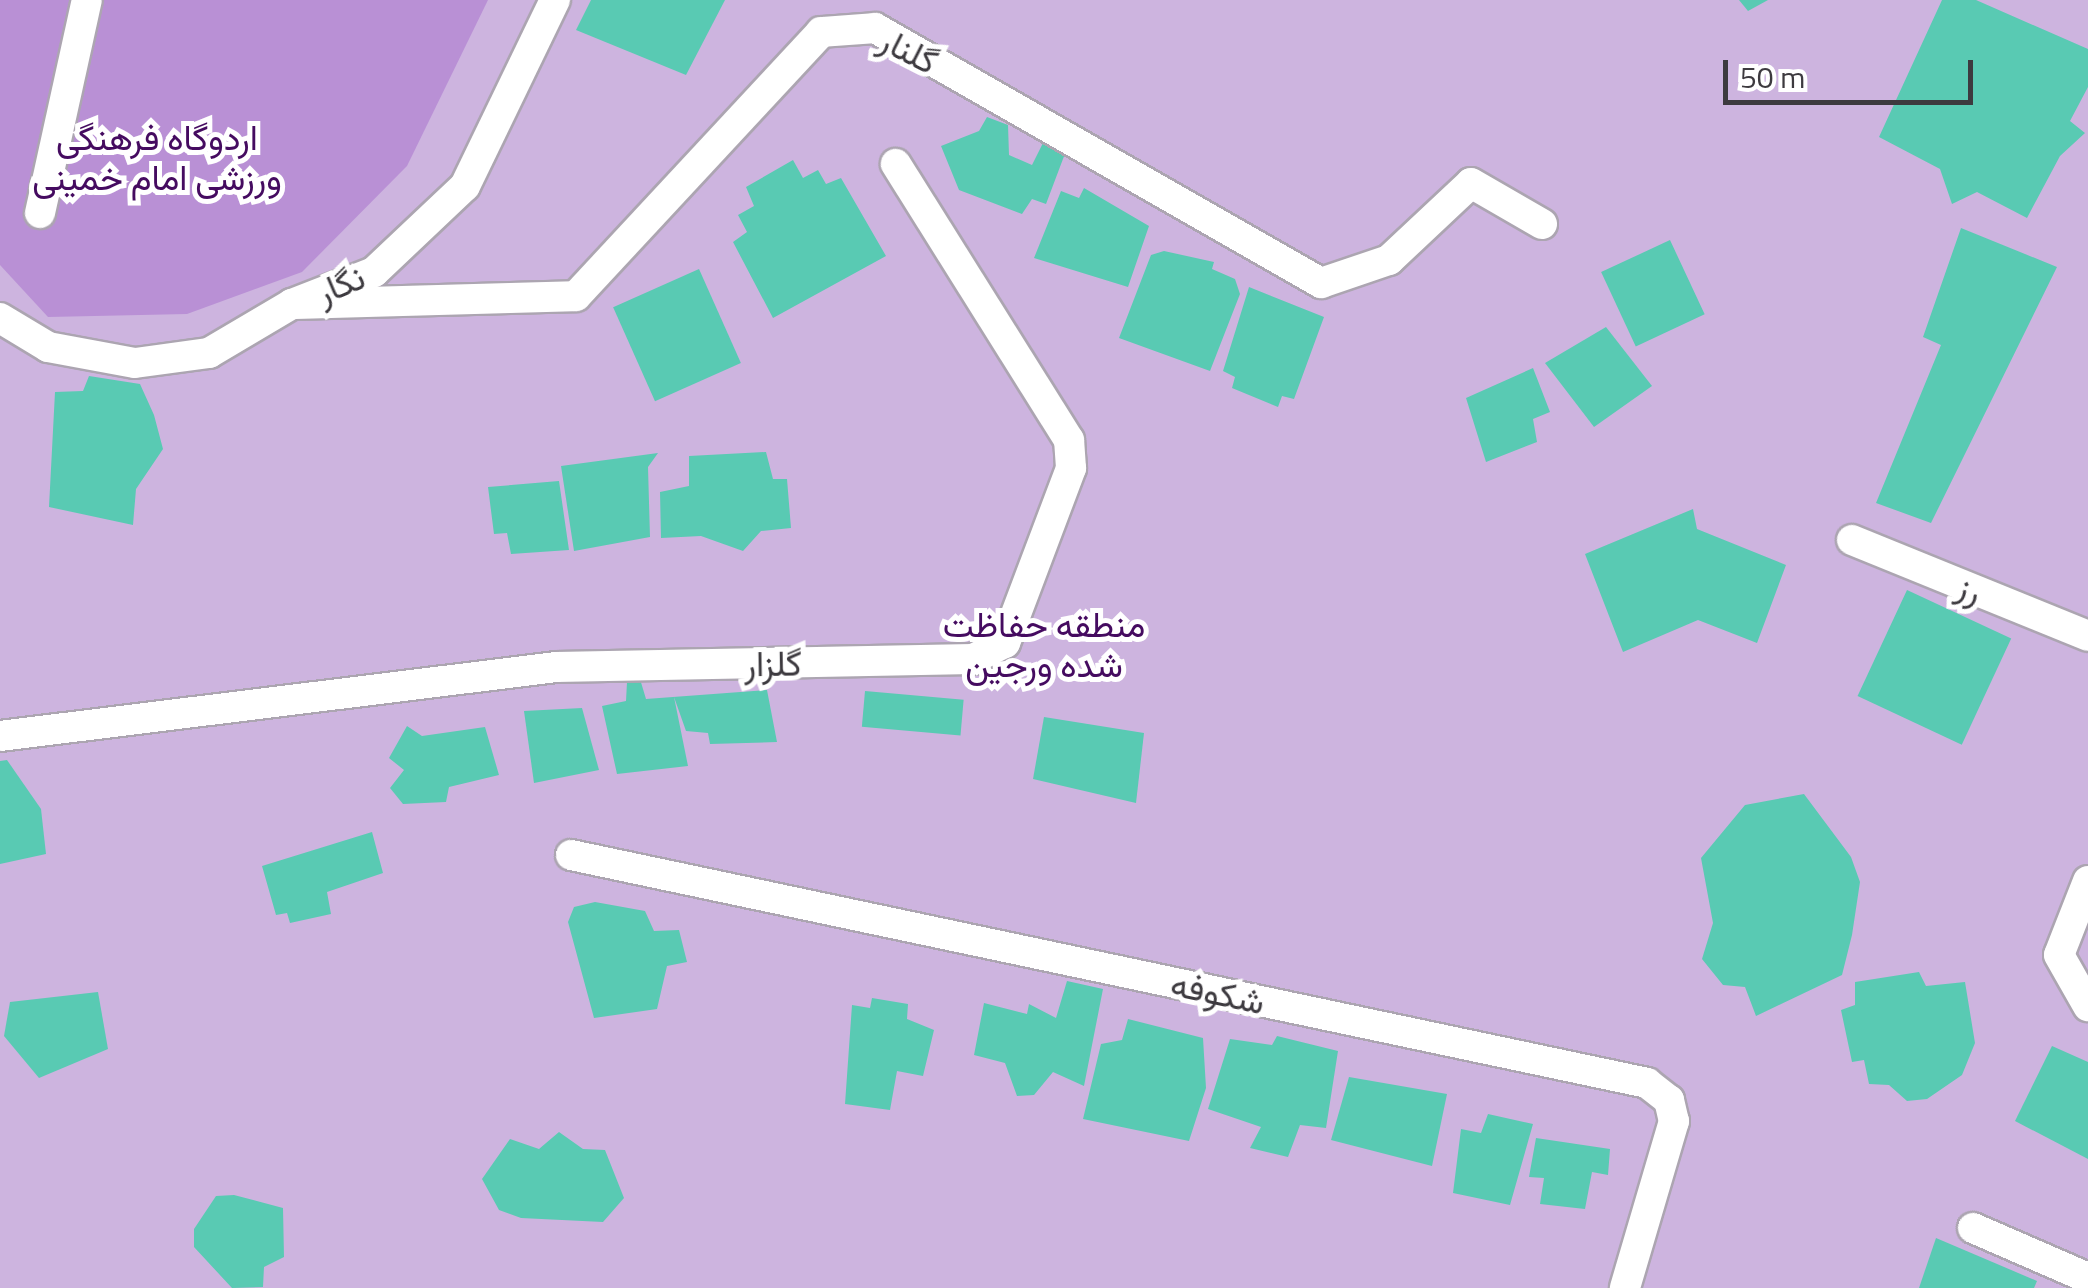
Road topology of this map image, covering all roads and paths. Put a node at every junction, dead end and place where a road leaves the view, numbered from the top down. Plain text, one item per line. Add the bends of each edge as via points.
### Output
1 (87, 0) edge
2 (555, 0) edge
3 (896, 164) dead end
4 (40, 213) dead end
5 (1542, 224) dead end
6 (292, 304) junction
7 (0, 318) edge
8 (1852, 540) dead end
9 (2088, 636) edge
10 (0, 736) edge
11 (571, 855) dead end
12 (2088, 880) edge
13 (2088, 1006) edge
14 (1973, 1228) dead end
15 (2088, 1278) edge
16 (1625, 1288) edge

1 - 4 street
2 - 6 street, نگار via 465,186 374,272
3 - 10 street, گلزار via 1069,440 1071,468 1006,643 973,659 556,667
5 - 6 street, گلنار via 1471,183 1389,260 1321,283 875,28 822,32 576,296
6 - 7 street, نگار via 209,353 136,363 48,347
8 - 9 street, رز
11 - 16 street, شکوفه via 1646,1082 1669,1100 1674,1120
12 - 13 street via 2059,954
14 - 15 street

